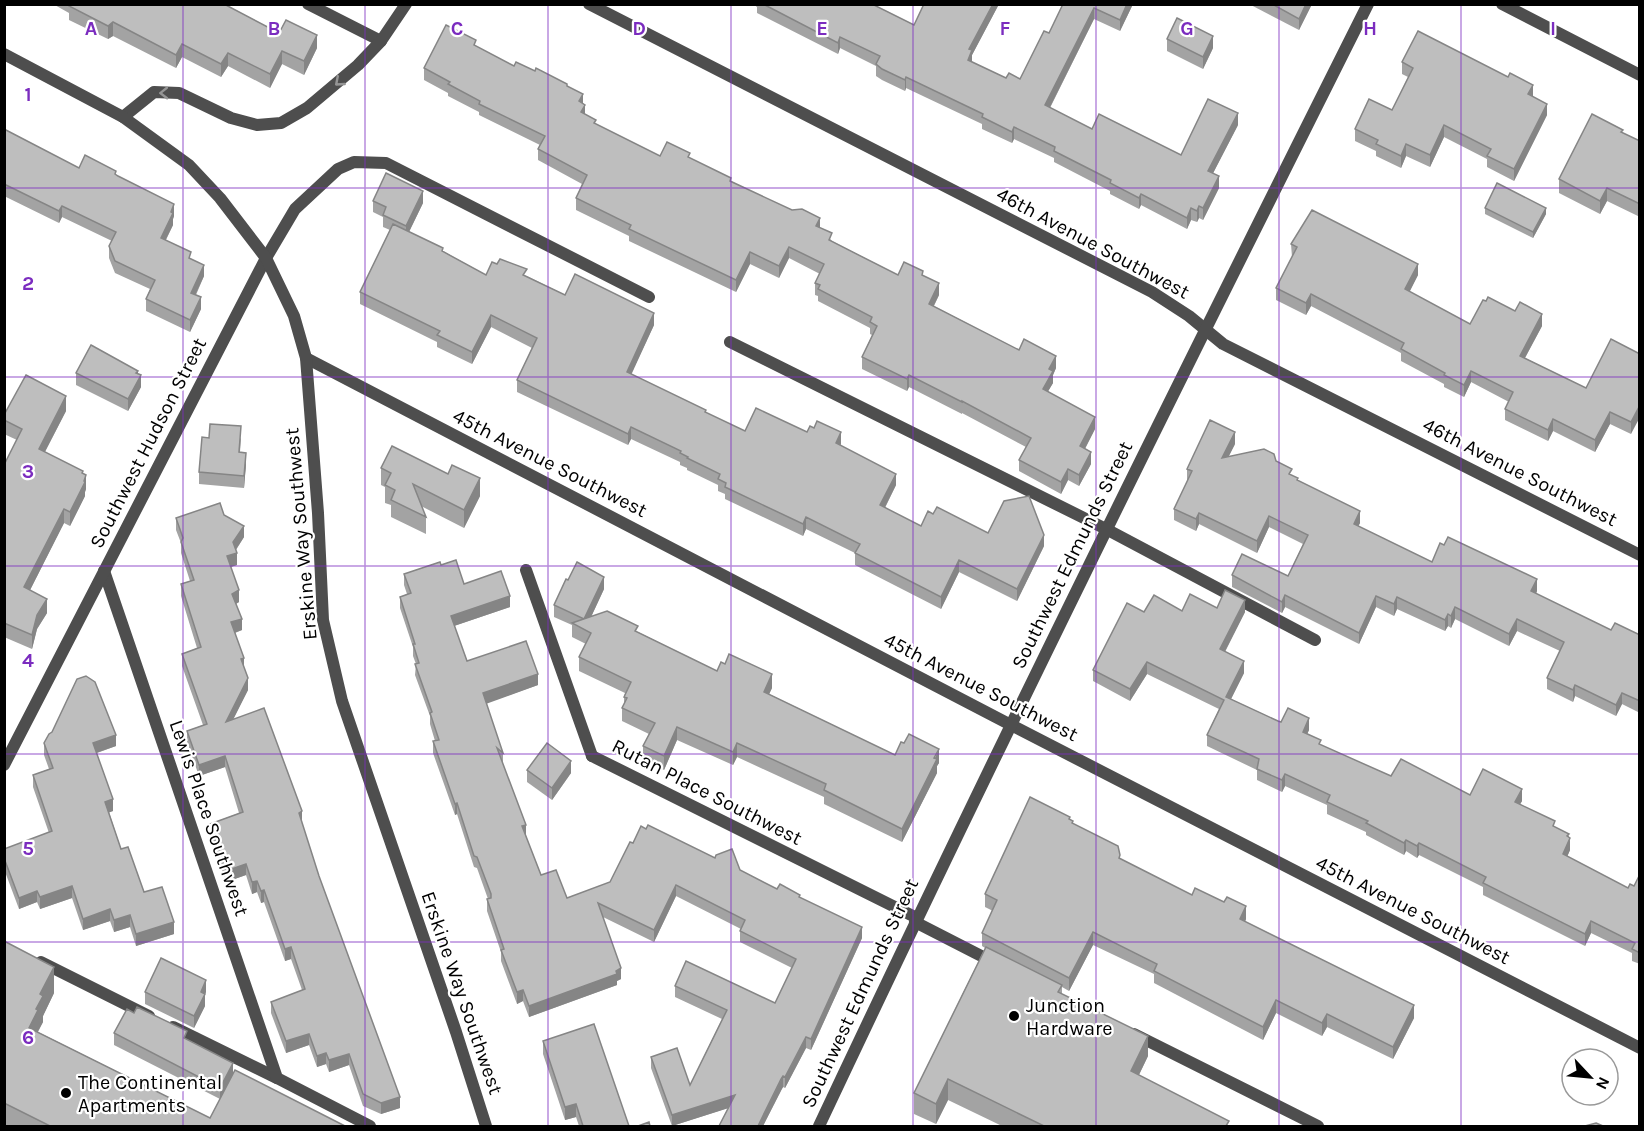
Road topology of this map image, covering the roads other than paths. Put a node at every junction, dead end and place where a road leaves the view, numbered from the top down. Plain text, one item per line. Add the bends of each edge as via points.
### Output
1 (308, 4) edge
2 (406, 4) edge
3 (589, 4) edge
4 (1368, 4) edge
5 (1502, 4) edge
6 (381, 42) junction
7 (4, 54) edge
8 (1640, 75) edge
9 (123, 117) junction
10 (266, 258) junction
11 (649, 297) dead end
12 (1205, 330) junction
13 (730, 342) dead end
14 (306, 358) junction
15 (1106, 529) junction
16 (1640, 555) edge
17 (526, 570) dead end
18 (104, 571) junction
19 (1315, 640) dead end
20 (1011, 725) junction
21 (4, 765) edge
22 (916, 920) junction
23 (26, 955) edge
24 (1001, 966) edge
25 (1128, 1030) edge
26 (1640, 1048) edge
27 (277, 1078) junction
28 (370, 1126) edge
29 (486, 1126) edge
30 (819, 1126) edge
31 (1318, 1126) edge

1 - 6 street
2 - 6 street
3 - 12 street, 46th Avenue Southwest via 1152,292
4 - 12 street, Southwest Edmunds Street
5 - 8 street
6 -> 9 street via 336,85 281,123 257,125 231,118 179,93 154,92
7 - 9 street, Erskine Way Southwest
9 - 10 street, Erskine Way Southwest via 189,165
10 - 11 street, Southwest Hudson Street via 295,209 338,169 354,162 386,163
10 - 14 street, Erskine Way Southwest via 294,316
10 - 18 street, Southwest Hudson Street
12 - 15 street, Southwest Edmunds Street
12 - 16 street, 46th Avenue Southwest via 1228,347
13 - 15 street
14 - 20 street, 45th Avenue Southwest
14 - 29 street, Erskine Way Southwest via 323,620 342,700
15 - 19 street
15 - 20 street, Southwest Edmunds Street
17 - 22 street, Rutan Place Southwest via 592,756
18 - 21 street, Southwest Hudson Street
18 - 27 street, Lewis Place Southwest
20 - 22 street, Southwest Edmunds Street
20 - 26 street, 45th Avenue Southwest
22 - 24 street, Rutan Place Southwest
22 - 30 street, Southwest Edmunds Street
23 - 27 street
25 - 31 street
27 - 28 street

